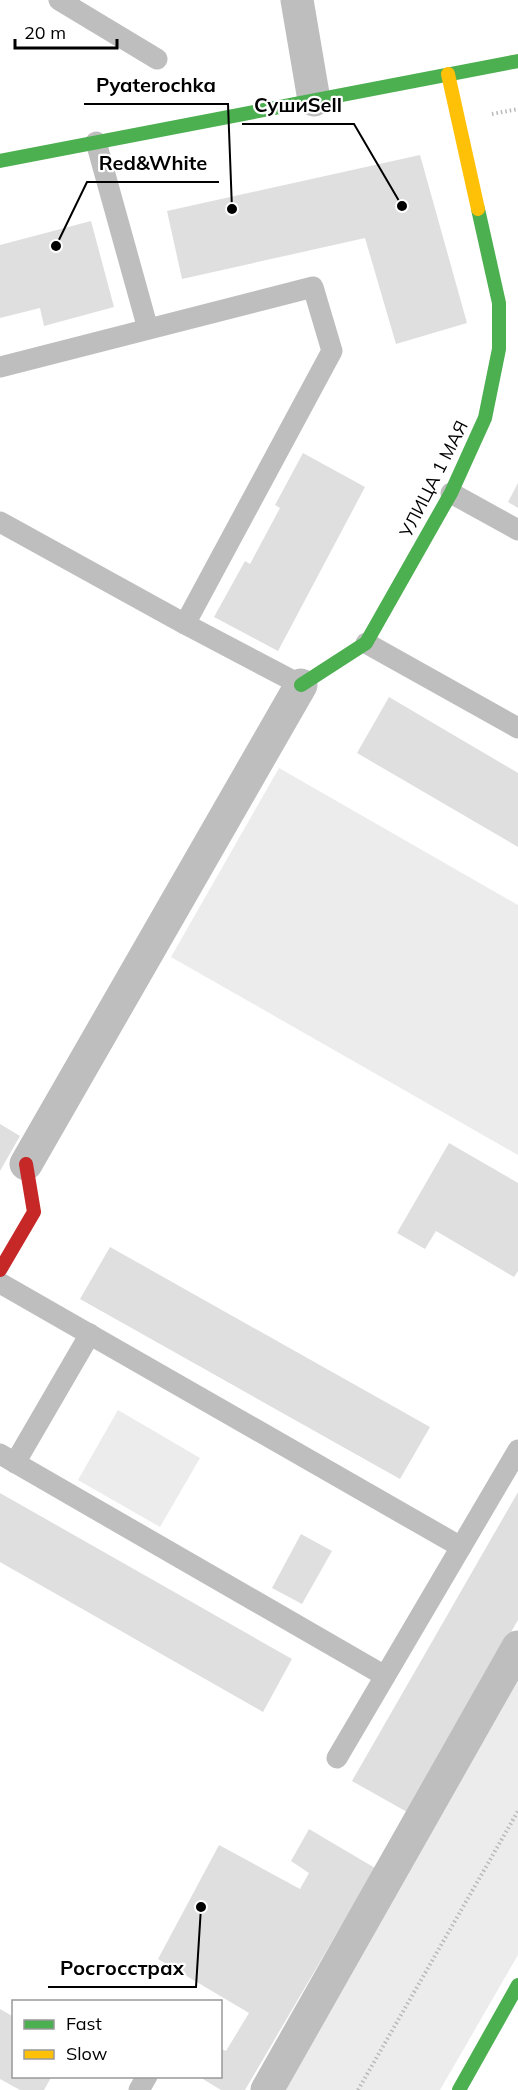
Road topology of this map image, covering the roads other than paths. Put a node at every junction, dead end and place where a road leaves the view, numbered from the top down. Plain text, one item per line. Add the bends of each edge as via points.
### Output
1 (58, 0) edge
2 (297, 0) edge
3 (157, 58) dead end
4 (518, 61) edge
5 (448, 74) junction
6 (314, 100) junction
7 (96, 142) junction
8 (0, 161) edge
9 (148, 329) junction
10 (0, 367) edge
11 (451, 493) junction
12 (0, 522) edge
13 (518, 530) edge
14 (185, 624) junction
15 (366, 643) junction
16 (301, 686) junction
17 (518, 728) edge
18 (26, 1164) joint
19 (0, 1270) edge
20 (0, 1283) edge
21 (90, 1335) junction
22 (518, 1450) edge
23 (7, 1458) edge
24 (461, 1547) junction
25 (518, 1647) edge
26 (385, 1676) junction
27 (337, 1758) dead end
28 (518, 1985) edge
29 (267, 2090) edge
30 (459, 2090) edge

1 - 3 lane
2 - 6 street
4 - 5 street
5 - 6 street
5 - 11 street, УЛИЦА 1 МАЯ via 499,303 500,349 485,418
6 - 7 street
7 - 8 street
7 - 9 lane
9 - 10 lane
9 - 14 lane via 313,287 332,351
11 - 13 lane
11 - 15 street, УЛИЦА 1 МАЯ
12 - 14 lane
14 - 16 lane
15 - 16 street
15 - 17 lane
16 - 18 street
18 - 19 street via 33,1212
20 - 21 lane
21 - 23 lane
21 - 24 lane
22 - 24 lane
23 - 26 lane
24 - 26 lane
25 - 29 street
26 - 27 lane
28 - 30 street

